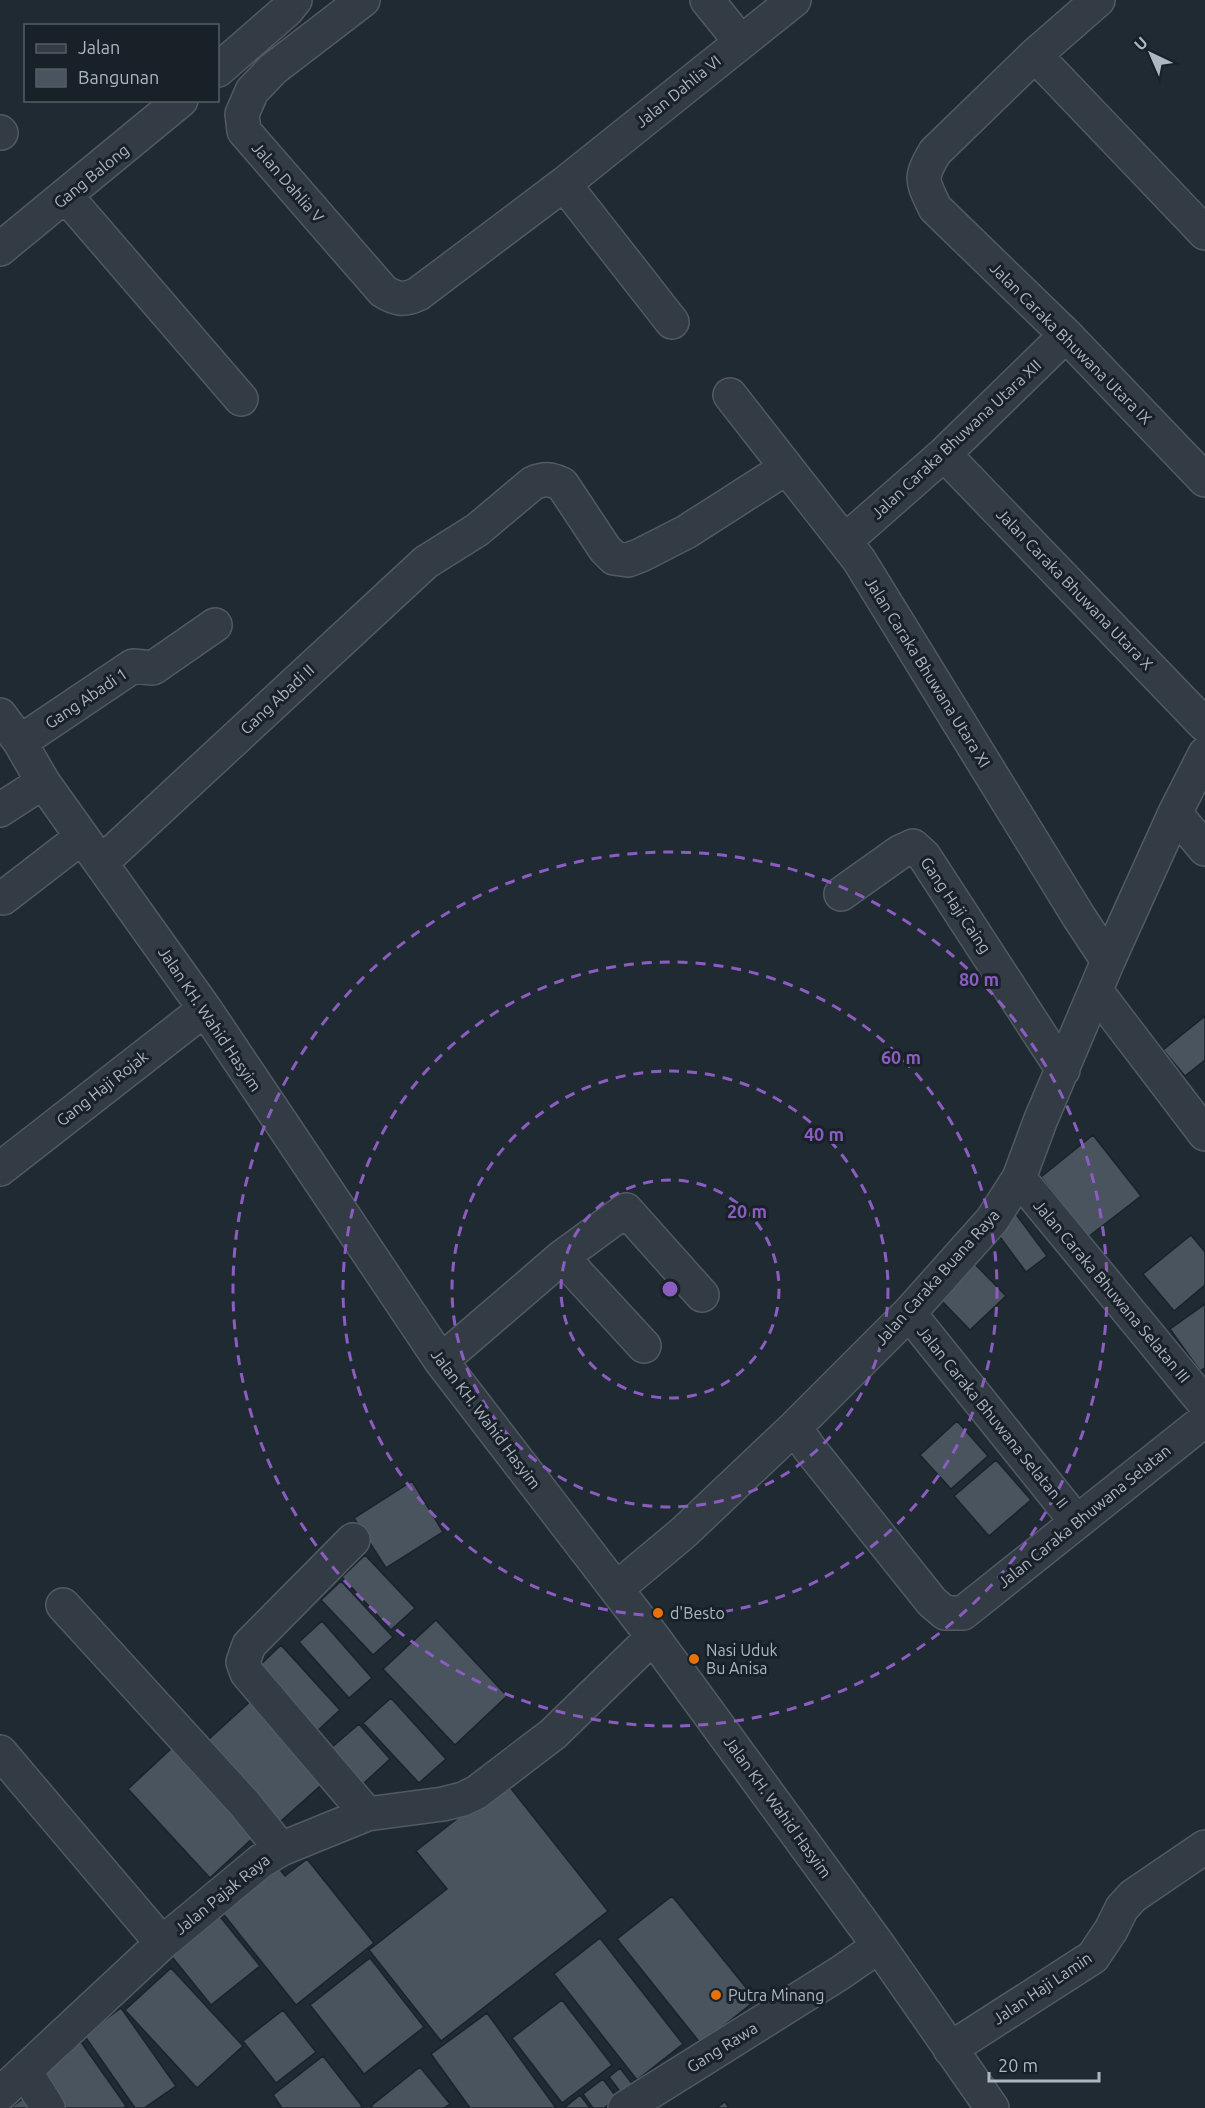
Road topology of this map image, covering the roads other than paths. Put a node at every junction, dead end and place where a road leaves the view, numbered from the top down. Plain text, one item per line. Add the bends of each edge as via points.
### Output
1 (295, 0) edge
2 (363, 0) edge
3 (707, 0) edge
4 (794, 0) edge
5 (1098, 0) edge
6 (740, 42) junction
7 (1035, 55) junction
8 (219, 69) edge
9 (179, 102) edge
10 (564, 184) junction
11 (66, 196) junction
12 (1205, 233) edge
13 (0, 249) edge
14 (383, 291) joint
15 (672, 322) dead end
16 (1066, 335) junction
17 (730, 395) dead end
18 (241, 399) dead end
19 (944, 454) junction
20 (786, 468) junction
21 (1205, 480) edge
22 (845, 541) junction
23 (215, 625) dead end
24 (0, 715) edge
25 (1205, 725) edge
26 (20, 742) junction
27 (1205, 754) edge
28 (43, 782) junction
29 (0, 810) edge
30 (1175, 813) junction
31 (82, 837) junction
32 (1205, 849) edge
33 (102, 863) junction
34 (841, 894) dead end
35 (3, 898) dead end
36 (1108, 961) junction
37 (1096, 991) junction
38 (205, 1009) junction
39 (1063, 1070) junction
40 (1205, 1134) edge
41 (0, 1169) edge
42 (1019, 1178) junction
43 (562, 1257) junction
44 (702, 1295) dead end
45 (909, 1313) junction
46 (644, 1346) dead end
47 (441, 1361) junction
48 (1205, 1404) edge
49 (1205, 1420) edge
50 (795, 1427) junction
51 (1076, 1521) junction
52 (353, 1540) dead end
53 (616, 1589) junction
54 (63, 1605) dead end
55 (653, 1637) junction
56 (0, 1752) edge
57 (367, 1814) junction
58 (1205, 1848) edge
59 (281, 1849) junction
60 (162, 1943) junction
61 (879, 1946) junction
62 (950, 2049) junction
63 (10, 2078) edge
64 (48, 2108) edge
65 (625, 2108) edge
66 (992, 2108) edge

1 - 8 street
2 - 14 street, Jalan Dahlia V via 273,69 252,91 242,114 244,131
3 - 6 street
4 - 6 street, Jalan Dahlia VI
5 - 7 street
6 - 10 street, Jalan Dahlia VI
7 - 12 street
7 - 16 street, Jalan Caraka Bhuwana Utara IX via 936,152 924,171 935,208
9 - 11 street, Gang Balong
10 - 14 street, Jalan Dahlia VI via 418,294 406,300
10 - 15 street
11 - 13 street, Gang Balong
11 - 18 street
16 - 19 street, Jalan Caraka Bhuwana Utara XII
16 - 21 street, Jalan Caraka Bhuwana Utara IX
17 - 20 street, Jalan Caraka Bhuwana Utara XI
19 - 22 street, Jalan Caraka Bhuwana Utara XII
19 - 25 street, Jalan Caraka Bhuwana Utara X
20 - 22 street, Jalan Caraka Bhuwana Utara XI
20 - 33 street, Gang Abadi II via 686,532 628,560 614,558 605,549 562,484 543,478 533,483 477,530 426,562
22 - 36 street, Jalan Caraka Bhuwana Utara XI
23 - 26 street, Gang Abadi 1 via 153,668 133,666
24 - 26 street, Jalan KH. Wahid Hasyim
26 - 28 street, Jalan KH. Wahid Hasyim
27 - 30 street, Jalan Caraka Buana Raya
28 - 29 street
28 - 31 street, Jalan KH. Wahid Hasyim
30 - 32 street
30 - 36 street, Jalan Caraka Buana Raya
31 - 33 street, Jalan KH. Wahid Hasyim
31 - 35 street
33 - 38 street, Jalan KH. Wahid Hasyim
34 - 39 street, Gang Haji Caing via 913,846 924,856
36 - 37 street, Jalan Caraka Buana Raya
37 - 39 street, Jalan Caraka Buana Raya
37 - 40 street
38 - 41 street, Gang Haji Rojak
38 - 47 street, Jalan KH. Wahid Hasyim
39 - 42 street, Jalan Caraka Buana Raya
42 - 45 street, Jalan Caraka Buana Raya via 992,1220
42 - 48 street, Jalan Caraka Bhuwana Selatan III
43 - 44 street via 626,1210
43 - 46 street
43 - 47 street
45 - 50 street, Jalan Caraka Buana Raya
45 - 51 street, Jalan Caraka Bhuwana Selatan II
47 - 53 street, Jalan KH. Wahid Hasyim
49 - 51 street, Jalan Caraka Bhuwana Selatan
50 - 51 street, Jalan Caraka Bhuwana Selatan via 932,1602 945,1612 963,1613
50 - 53 street, Jalan Caraka Buana Raya via 683,1533
52 - 57 street via 249,1645 243,1662 247,1673
53 - 55 street, Jalan KH. Wahid Hasyim
54 - 59 street via 244,1803
55 - 57 street, Jalan Pajak Raya via 553,1734 477,1792 443,1804
55 - 61 street, Jalan KH. Wahid Hasyim
56 - 60 street
57 - 59 street, Jalan Pajak Raya
58 - 62 street, Jalan Haji Lamin via 1133,1896 1093,1957
59 - 60 street, Jalan Pajak Raya
60 - 63 street, Jalan Pajak Raya
61 - 62 street, Jalan KH. Wahid Hasyim
61 - 65 street, Gang Rawa
62 - 66 street, Jalan KH. Wahid Hasyim
63 - 64 street

